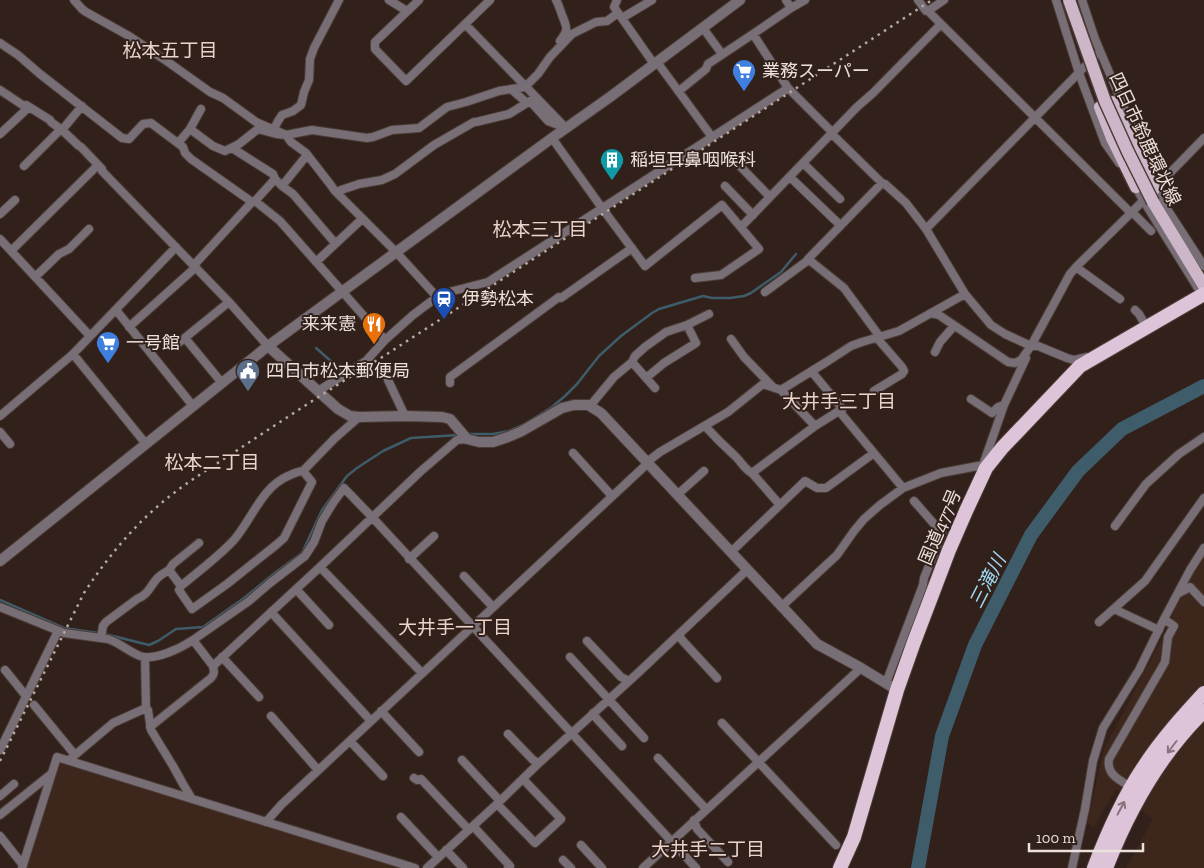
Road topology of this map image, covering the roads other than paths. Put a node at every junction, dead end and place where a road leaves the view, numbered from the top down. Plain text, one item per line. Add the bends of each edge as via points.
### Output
1 (74, 0) edge
2 (338, 0) edge
3 (389, 0) edge
4 (419, 0) edge
5 (490, 0) edge
6 (556, 0) edge
7 (617, 0) edge
8 (652, 0) edge
9 (740, 0) edge
10 (786, 0) edge
11 (805, 0) edge
12 (918, 0) edge
13 (944, 0) edge
14 (1056, 0) edge
15 (1069, 0) edge
16 (1082, 0) edge
17 (791, 8) junction
18 (407, 11) junction
19 (928, 11) junction
20 (620, 15) junction
21 (465, 24) junction
22 (941, 24) junction
23 (703, 28) junction
24 (753, 34) junction
25 (0, 43) edge
26 (1100, 51) junction
27 (722, 54) junction
28 (656, 63) junction
29 (1079, 73) junction
30 (524, 85) junction
31 (788, 88) junction
32 (511, 89) junction
33 (0, 90) edge
34 (678, 92) junction
35 (527, 103) junction
36 (82, 106) junction
37 (29, 107) junction
38 (201, 109) dead end
39 (1035, 118) junction
40 (190, 128) junction
41 (566, 128) junction
42 (274, 129) junction
43 (62, 130) junction
44 (833, 133) junction
45 (0, 134) edge
46 (286, 135) junction
47 (712, 137) junction
48 (552, 138) junction
49 (1204, 138) edge
50 (178, 143) junction
51 (232, 148) junction
52 (307, 155) junction
53 (735, 161) dead end
54 (803, 163) junction
55 (98, 164) junction
56 (1143, 165) junction
57 (24, 166) dead end
58 (790, 177) junction
59 (275, 179) junction
60 (882, 183) junction
61 (282, 186) junction
62 (725, 186) dead end
63 (1136, 187) junction
64 (1154, 189) junction
65 (337, 193) junction
66 (770, 197) junction
67 (840, 199) dead end
68 (15, 200) dead end
69 (1148, 201) junction
70 (254, 202) junction
71 (602, 208) junction
72 (1131, 213) junction
73 (0, 214) edge
74 (753, 215) junction
75 (362, 219) junction
76 (840, 226) junction
77 (741, 228) junction
78 (89, 229) dead end
79 (926, 229) junction
80 (1151, 231) dead end
81 (0, 239) edge
82 (335, 243) junction
83 (176, 247) junction
84 (632, 248) junction
85 (11, 251) junction
86 (396, 252) junction
87 (808, 260) junction
88 (316, 262) junction
89 (195, 266) junction
90 (1204, 266) edge
91 (1076, 267) junction
92 (35, 277) junction
93 (695, 278) dead end
94 (342, 291) junction
95 (765, 292) dead end
96 (1203, 292) edge
97 (965, 294) junction
98 (436, 297) junction
99 (1120, 298) dead end
100 (229, 302) junction
101 (116, 310) junction
102 (1135, 310) dead end
103 (931, 313) junction
104 (709, 314) dead end
105 (687, 325) junction
106 (129, 326) junction
107 (954, 326) junction
108 (1147, 328) junction
109 (90, 336) junction
110 (878, 337) junction
111 (185, 338) junction
112 (731, 338) dead end
113 (385, 340) junction
114 (176, 345) dead end
115 (268, 346) junction
116 (1031, 346) junction
117 (935, 352) dead end
118 (1104, 352) junction
119 (73, 354) junction
120 (632, 362) junction
121 (812, 372) junction
122 (646, 378) junction
123 (388, 380) dead end
124 (222, 383) junction
125 (450, 383) dead end
126 (655, 388) dead end
127 (777, 389) junction
128 (318, 391) junction
129 (874, 391) dead end
130 (971, 399) dead end
131 (1004, 405) junction
132 (194, 406) junction
133 (590, 406) junction
134 (839, 411) junction
135 (0, 416) edge
136 (405, 416) junction
137 (359, 417) junction
138 (705, 426) junction
139 (815, 426) junction
140 (0, 432) edge
141 (464, 436) junction
142 (1204, 437) edge
143 (10, 444) dead end
144 (146, 444) junction
145 (572, 453) dead end
146 (874, 453) junction
147 (648, 462) junction
148 (985, 466) junction
149 (303, 471) junction
150 (704, 471) dead end
151 (752, 474) junction
152 (903, 488) junction
153 (677, 495) junction
154 (612, 496) junction
155 (1204, 498) edge
156 (914, 501) dead end
157 (780, 505) junction
158 (372, 517) junction
159 (1115, 526) dead end
160 (434, 536) dead end
161 (198, 543) dead end
162 (1204, 548) edge
163 (731, 552) junction
164 (410, 559) junction
165 (0, 561) edge
166 (320, 567) junction
167 (168, 570) junction
168 (748, 570) junction
169 (464, 576) dead end
170 (181, 586) junction
171 (296, 589) junction
172 (1178, 593) junction
173 (1204, 602) edge
174 (0, 607) edge
175 (493, 607) junction
176 (782, 607) junction
177 (1114, 609) junction
178 (271, 612) junction
179 (1164, 619) junction
180 (1099, 622) dead end
181 (329, 625) dead end
182 (472, 627) junction
183 (1159, 630) junction
184 (58, 631) junction
185 (679, 634) junction
186 (101, 638) junction
187 (192, 640) junction
188 (587, 641) dead end
189 (570, 656) dead end
190 (222, 657) junction
191 (145, 658) junction
192 (213, 666) junction
193 (861, 668) junction
194 (5, 670) dead end
195 (422, 673) junction
196 (717, 678) dead end
197 (629, 681) junction
198 (892, 687) junction
199 (1204, 693) edge
200 (26, 696) junction
201 (259, 697) dead end
202 (609, 699) junction
203 (34, 706) dead end
204 (146, 708) junction
205 (382, 711) junction
206 (1204, 711) edge
207 (593, 713) junction
208 (272, 716) dead end
209 (371, 721) junction
210 (722, 723) dead end
211 (150, 727) junction
212 (572, 733) junction
213 (508, 734) dead end
214 (644, 738) dead end
215 (350, 741) junction
216 (622, 746) dead end
217 (0, 749) edge
218 (419, 752) dead end
219 (72, 758) junction
220 (658, 758) dead end
221 (462, 760) dead end
222 (758, 762) junction
223 (539, 763) junction
224 (318, 770) junction
225 (51, 774) junction
226 (383, 776) dead end
227 (414, 778) dead end
228 (523, 779) junction
229 (14, 784) dead end
230 (1136, 790) junction
231 (0, 796) edge
232 (192, 799) junction
233 (498, 802) junction
234 (706, 809) junction
235 (0, 815) edge
236 (401, 817) dead end
237 (694, 820) junction
238 (266, 822) junction
239 (471, 828) junction
240 (0, 836) edge
241 (671, 842) junction
242 (581, 845) dead end
243 (836, 846) dead end
244 (446, 850) junction
245 (438, 857) junction
246 (563, 860) dead end
247 (728, 862) dead end
248 (22, 866) edge
249 (415, 868) edge
250 (427, 868) edge
251 (463, 868) edge
252 (508, 868) edge
253 (571, 868) edge
254 (602, 868) edge
255 (643, 868) edge
256 (696, 868) edge
257 (840, 868) edge
258 (1072, 868) edge
259 (1094, 868) edge
260 (1106, 868) edge

1 - 42 street via 86,12 129,36 256,122
2 - 42 street via 310,59 309,80 301,104 282,115
3 - 18 street
4 - 18 street
5 - 21 street
6 - 30 street via 567,29
7 - 20 street via 614,7
8 - 20 street
9 - 23 street
10 - 17 street
11 - 17 street
12 - 19 street
13 - 19 street
14 - 29 street
15 - 56 main road, bridge via 1086,32 1112,102
15 - 63 main road, bridge via 1078,52 1112,138
15 - 69 main road, 四日市鈴鹿環状線, bridge via 1105,100
16 - 26 street
17 - 24 street
18 - 21 street via 375,42 375,49 406,81
19 - 22 street
20 - 28 street
20 - 30 street via 572,34 550,56 538,74
21 - 30 street
22 - 39 street
22 - 44 street
23 - 27 street
23 - 28 street
24 - 27 street
24 - 31 street
25 - 36 street
26 - 29 street
26 - 56 street via 1139,143
27 - 34 street
28 - 34 street
28 - 41 street
29 - 39 street
29 - 63 street via 1105,143
30 - 32 street
30 - 41 street
31 - 44 street
31 - 47 street
32 - 35 street
32 - 46 street via 447,107 419,128 392,130 367,138 312,130
33 - 37 street
34 - 47 street
35 - 41 street via 530,101 548,121
35 - 65 street via 509,114 474,122 434,144 382,180 359,184
36 - 43 street
36 - 50 street via 122,138 129,139 143,124 151,123
37 - 43 street
37 - 45 street
38 - 40 street
39 - 72 street
39 - 79 street
40 - 50 street
40 - 51 street via 220,150
41 - 48 street
42 - 46 street
43 - 55 street
43 - 57 street
44 - 54 street
44 - 60 street
46 - 51 street via 258,129
46 - 52 street
47 - 71 street
48 - 71 street
48 - 86 street
49 - 64 street
50 - 70 street via 191,159
51 - 59 street via 274,174
52 - 61 street
52 - 65 street
53 - 66 street
54 - 58 street
54 - 67 street
55 - 83 street
55 - 85 street
56 - 64 main road
58 - 66 street
58 - 76 street
59 - 61 street
59 - 70 street
60 - 76 street
60 - 79 street via 906,203
61 - 82 street via 293,194
62 - 74 street
63 - 69 street
64 - 69 street
64 - 90 street
65 - 75 street
66 - 74 street
68 - 73 street
69 - 72 street
69 - 96 main road, 四日市鈴鹿環状線
70 - 88 street via 280,220
70 - 89 street
71 - 84 street
71 - 98 street via 488,282
72 - 80 street
72 - 91 street
74 - 77 street
75 - 82 street
75 - 86 street
76 - 87 street
77 - 84 street via 722,204 645,266
77 - 93 street via 759,248 721,275
78 - 92 street
79 - 97 street
81 - 85 street
82 - 88 street
83 - 89 street
83 - 101 street
84 - 125 street via 450,377
85 - 92 street
86 - 94 street
86 - 98 street
87 - 95 street
87 - 110 street via 844,288
88 - 94 street
89 - 100 street
89 - 106 street
91 - 99 street
91 - 116 street
92 - 109 street
94 - 113 street
94 - 115 street
96 - 108 highway, 国道477号
97 - 103 street
97 - 116 street via 991,325
98 - 113 street
100 - 111 street
100 - 115 street
101 - 106 street
101 - 109 street
102 - 108 street
103 - 107 street
103 - 110 street via 899,331
104 - 105 street
105 - 120 street via 659,336
105 - 122 street via 696,343
106 - 132 street
107 - 116 street via 1008,362 1021,360
107 - 117 street
108 - 118 highway, 国道477号
109 - 119 street
110 - 121 street via 851,346
110 - 129 street via 904,371
111 - 114 street
111 - 124 street
112 - 127 street via 739,351
113 - 128 street via 366,361
115 - 124 street
115 - 128 street
116 - 118 street via 1074,360
116 - 131 street
118 - 148 highway, 国道477号 via 1080,366
119 - 135 street
119 - 144 street
120 - 122 street
120 - 133 street via 614,377
121 - 127 street
121 - 134 street via 841,407
122 - 126 street
123 - 136 street
124 - 132 street
127 - 138 street via 762,384
127 - 139 street
128 - 137 street via 338,409
130 - 131 street via 992,413
131 - 148 street
132 - 144 street
133 - 141 street via 562,408 508,438 493,442 478,442
133 - 147 street via 601,413
134 - 139 street
134 - 146 street
136 - 137 street
136 - 141 street via 450,419
137 - 149 street
138 - 147 street
138 - 151 street
139 - 151 street
140 - 143 street
141 - 158 street
142 - 159 street via 1179,454 1146,484
144 - 165 street
145 - 154 street
146 - 152 street
146 - 157 street via 826,488 817,488 805,481
147 - 153 street
147 - 154 street
148 - 152 street via 941,473
148 - 198 highway, 国道477号 via 914,642
149 - 170 street via 272,486 235,538
149 - 170 street via 312,482 284,538 192,609 179,590
150 - 153 street
151 - 157 street
152 - 176 street via 864,519 837,555
153 - 163 street
154 - 175 street
155 - 177 street via 1145,581
156 - 198 street via 942,533 924,578
157 - 163 street
158 - 164 street
158 - 166 street
158 - 187 street via 344,488 322,521 306,556
160 - 164 street
161 - 167 street
162 - 172 street
163 - 168 street
164 - 182 street
166 - 171 street
166 - 195 street
167 - 170 street
167 - 186 street via 156,579 150,590 106,622
168 - 176 street
168 - 185 street
169 - 175 street
171 - 178 street
171 - 181 street
172 - 173 street via 1190,587
172 - 179 street
174 - 184 street
175 - 182 street
176 - 193 street via 817,644
177 - 180 street
177 - 183 street
178 - 190 street
178 - 209 street
179 - 183 street
179 - 230 street via 1174,626 1168,637 1165,662 1108,764 1114,776
182 - 195 street
182 - 212 street
183 - 258 street via 1136,676 1101,733
184 - 186 street
184 - 200 street
185 - 196 street
185 - 197 street
186 - 191 street via 115,641
187 - 191 street via 176,650
187 - 192 street
188 - 197 street via 621,677
189 - 202 street
190 - 192 street
190 - 201 street
191 - 204 street
192 - 211 street via 211,678
193 - 198 street
193 - 222 street
194 - 200 street
195 - 205 street
197 - 202 street
198 - 257 highway, 国道477号 via 854,836
199 - 230 highway via 1144,766
200 - 217 street
202 - 207 street
202 - 214 street
203 - 219 street
204 - 211 street
204 - 219 street via 113,723
205 - 209 street
205 - 218 street
206 -> 230 highway
207 - 212 street
207 - 216 street
208 - 224 street
209 - 215 street
210 - 222 street
211 - 232 street
212 - 223 street
212 - 241 street
213 - 223 street
215 - 224 street
215 - 226 street
219 - 225 street via 57,757
219 - 232 street
220 - 234 street
221 - 233 street
222 - 234 street
222 - 243 street
223 - 228 street
224 - 238 street
225 - 235 street
225 - 248 street
227 - 239 street via 421,779
228 - 233 street
228 - 233 street via 560,819 535,843
229 - 231 street
259 -> 230 highway via 1107,834
230 - 260 highway
232 - 238 street
233 - 239 street
234 - 237 street
236 - 245 street
237 - 241 street
237 - 247 street via 697,829
238 - 249 street
239 - 244 street
239 - 252 street via 510,866
240 - 248 street
241 - 255 street
241 - 256 street
242 - 254 street
244 - 245 street
244 - 251 street
245 - 250 street
246 - 253 street

